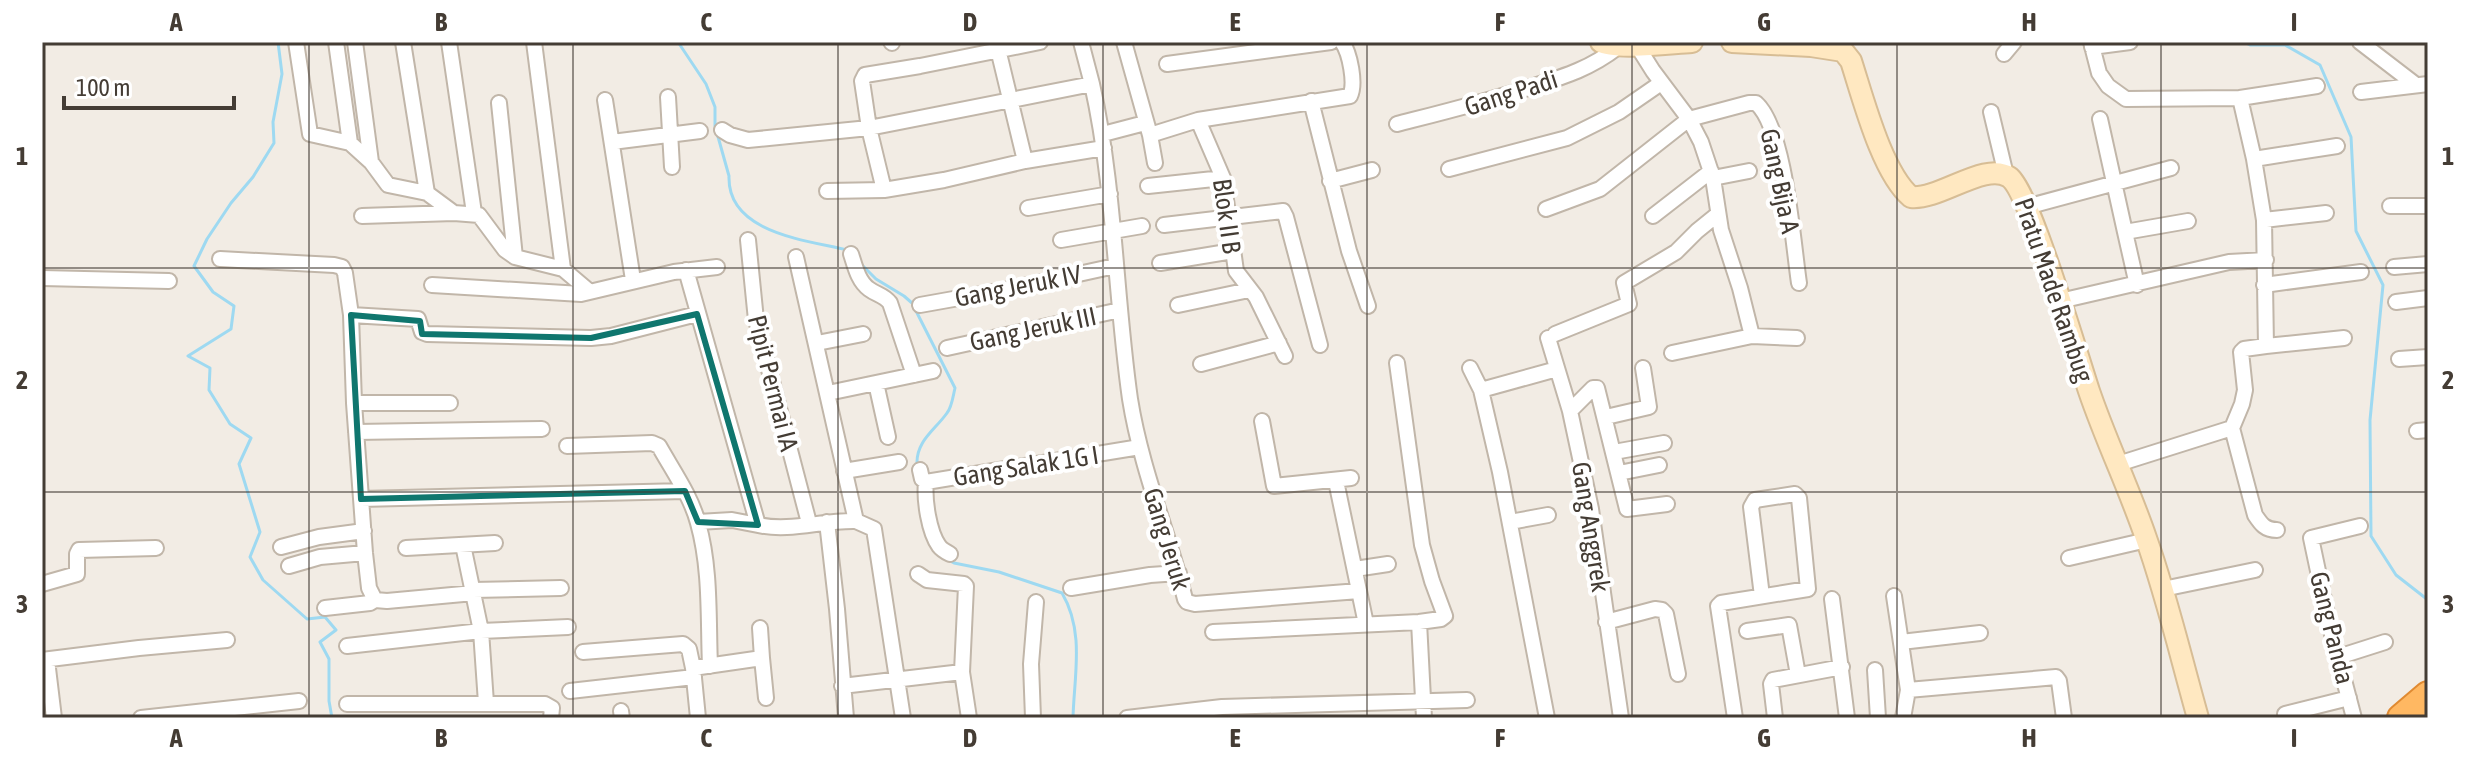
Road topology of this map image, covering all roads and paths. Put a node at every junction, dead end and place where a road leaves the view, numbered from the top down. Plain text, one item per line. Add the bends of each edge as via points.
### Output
1 (296, 42) edge
2 (336, 42) edge
3 (355, 42) edge
4 (403, 42) edge
5 (449, 42) edge
6 (534, 42) edge
7 (1040, 42) edge
8 (1081, 42) edge
9 (1124, 42) edge
10 (1331, 42) edge
11 (1342, 42) edge
12 (1692, 42) edge
13 (1732, 42) edge
14 (2130, 42) edge
15 (2360, 42) edge
16 (1776, 43) edge
17 (2091, 44) edge
18 (1618, 45) edge
19 (997, 47) edge
20 (1167, 64) dead end
21 (1661, 83) junction
22 (1092, 84) junction
23 (2422, 84) edge
24 (2317, 86) dead end
25 (2361, 92) dead end
26 (668, 97) dead end
27 (2240, 98) junction
28 (605, 100) dead end
29 (1011, 100) junction
30 (1311, 101) junction
31 (499, 103) dead end
32 (1991, 112) dead end
33 (1689, 119) junction
34 (2100, 119) dead end
35 (1198, 120) junction
36 (1397, 124) dead end
37 (869, 128) junction
38 (1147, 129) junction
39 (722, 130) dead end
40 (700, 131) dead end
41 (670, 134) junction
42 (1104, 141) junction
43 (612, 142) junction
44 (350, 143) junction
45 (2337, 146) dead end
46 (2254, 159) junction
47 (1025, 161) junction
48 (371, 162) junction
49 (1155, 163) dead end
50 (672, 167) dead end
51 (2171, 168) dead end
52 (1449, 169) dead end
53 (1372, 170) dead end
54 (1749, 171) dead end
55 (1712, 175) junction
56 (2006, 175) junction
57 (1223, 178) junction
58 (1330, 181) junction
59 (2115, 184) junction
60 (1148, 186) dead end
61 (884, 190) junction
62 (827, 191) dead end
63 (427, 193) junction
64 (1110, 194) junction
65 (2390, 206) dead end
66 (2428, 206) edge
67 (2026, 207) junction
68 (1028, 208) dead end
69 (1546, 209) dead end
70 (454, 213) junction
71 (474, 213) junction
72 (2326, 213) dead end
73 (1718, 214) junction
74 (1229, 215) junction
75 (362, 216) dead end
76 (1653, 216) dead end
77 (2264, 220) junction
78 (2188, 221) dead end
79 (1164, 225) dead end
80 (1142, 226) dead end
81 (1112, 231) junction
82 (2125, 232) junction
83 (748, 240) dead end
84 (1061, 240) dead end
85 (1233, 251) junction
86 (851, 254) dead end
87 (515, 257) junction
88 (796, 257) dead end
89 (220, 259) dead end
90 (2266, 260) junction
91 (1160, 263) dead end
92 (2428, 264) edge
93 (1115, 266) junction
94 (717, 267) dead end
95 (2394, 267) dead end
96 (563, 269) junction
97 (686, 270) junction
98 (2361, 272) dead end
99 (42, 278) edge
100 (633, 280) junction
101 (169, 281) dead end
102 (1799, 283) dead end
103 (432, 285) dead end
104 (2137, 285) junction
105 (2264, 285) junction
106 (1249, 290) junction
107 (589, 291) junction
108 (2428, 298) edge
109 (2060, 301) junction
110 (2396, 302) dead end
111 (920, 305) dead end
112 (1178, 305) dead end
113 (1368, 306) dead end
114 (1120, 310) junction
115 (697, 314) junction
116 (351, 315) junction
117 (863, 334) dead end
118 (1752, 336) junction
119 (1797, 338) dead end
120 (2344, 338) dead end
121 (817, 343) junction
122 (1320, 345) dead end
123 (2266, 346) junction
124 (947, 348) dead end
125 (1672, 353) dead end
126 (2428, 357) edge
127 (2399, 359) dead end
128 (1397, 363) dead end
129 (1201, 364) dead end
130 (1470, 368) dead end
131 (1643, 368) dead end
132 (1557, 369) junction
133 (933, 371) dead end
134 (914, 375) junction
135 (876, 383) junction
136 (1481, 390) junction
137 (828, 393) junction
138 (354, 403) junction
139 (450, 403) dead end
140 (1570, 411) junction
141 (1606, 417) junction
142 (1262, 421) dead end
143 (2232, 428) junction
144 (542, 429) dead end
145 (356, 432) junction
146 (888, 437) dead end
147 (1664, 443) dead end
148 (567, 446) dead end
149 (1140, 447) junction
150 (1614, 452) junction
151 (899, 462) dead end
152 (2118, 464) junction
153 (1659, 465) dead end
154 (844, 471) junction
155 (1619, 473) junction
156 (685, 491) junction
157 (361, 499) junction
158 (1667, 504) dead end
159 (1548, 515) dead end
160 (856, 521) junction
161 (698, 522) junction
162 (827, 522) junction
163 (1510, 522) junction
164 (809, 523) junction
165 (758, 525) junction
166 (2360, 526) dead end
167 (2277, 530) dead end
168 (364, 531) junction
169 (2147, 540) junction
170 (495, 543) dead end
171 (463, 545) junction
172 (281, 547) dead end
173 (156, 548) dead end
174 (406, 548) dead end
175 (365, 553) junction
176 (950, 554) dead end
177 (2069, 558) dead end
178 (1388, 564) dead end
179 (289, 566) dead end
180 (1355, 569) junction
181 (2255, 570) dead end
182 (1179, 573) junction
183 (918, 574) dead end
184 (42, 584) edge
185 (561, 588) dead end
186 (1071, 588) dead end
187 (2163, 589) junction
188 (1359, 591) junction
189 (473, 592) junction
190 (1762, 596) junction
191 (1894, 596) dead end
192 (1832, 599) dead end
193 (375, 600) junction
194 (1036, 602) dead end
195 (325, 608) dead end
196 (1419, 622) junction
197 (1606, 622) junction
198 (1366, 624) junction
199 (568, 627) dead end
200 (760, 628) dead end
201 (481, 631) junction
202 (1747, 631) dead end
203 (1213, 632) dead end
204 (1980, 633) dead end
205 (227, 640) dead end
206 (1901, 642) junction
207 (2385, 642) dead end
208 (347, 646) dead end
209 (583, 652) dead end
210 (2338, 657) junction
211 (762, 658) junction
212 (45, 660) edge
213 (710, 666) junction
214 (1842, 667) junction
215 (1875, 670) dead end
216 (694, 672) junction
217 (962, 672) junction
218 (1678, 674) dead end
219 (1798, 675) junction
220 (896, 680) junction
221 (842, 686) junction
222 (1908, 690) junction
223 (570, 691) dead end
224 (2428, 695) edge
225 (766, 698) dead end
226 (2349, 698) junction
227 (1467, 700) dead end
228 (299, 701) dead end
229 (486, 703) junction
230 (347, 704) dead end
231 (1424, 711) edge
232 (2285, 714) dead end
233 (177, 716) edge
234 (54, 718) edge
235 (141, 718) edge
236 (551, 718) edge
237 (698, 718) edge
238 (846, 718) edge
239 (903, 718) edge
240 (969, 718) edge
241 (1033, 718) edge
242 (1127, 718) edge
243 (1547, 718) edge
244 (1621, 718) edge
245 (1735, 718) edge
246 (1775, 718) edge
247 (1847, 718) edge
248 (1878, 718) edge
249 (1903, 718) edge
250 (2064, 718) edge
251 (2198, 718) edge
252 (2354, 718) edge
253 (2401, 718) edge

1 - 44 street via 310,134
2 - 44 street
3 - 48 street
4 - 63 street
5 - 71 street
6 - 96 street
7 - 19 street
8 - 22 street, Gang Jeruk
9 - 38 street
10 - 20 street
11 - 30 street via 1353,91 1347,97
12 - 18 street
13 - 16 street, Pratu Made Rambug
14 - 17 street
15 - 23 street
16 - 56 street, Pratu Made Rambug via 1843,51 1893,174 1911,197 1987,174
17 - 27 street via 2099,73 2126,99
18 - 21 street
18 - 36 street, Gang Padi via 1593,65 1562,77
19 - 29 street
19 - 37 street via 865,75
21 - 33 street
21 - 52 street via 1567,138
22 - 29 street
22 - 42 street, Gang Jeruk
23 - 25 street
24 - 27 street
26 - 41 street
27 - 46 street
28 - 43 street
29 - 37 street
29 - 47 street
30 - 35 street
30 - 58 street
31 - 87 street
32 - 56 street
33 - 55 street
33 - 69 street via 1600,189
33 - 102 street, Gang Bija A via 1749,103 1763,110 1777,143
34 - 59 street
35 - 38 street
35 - 57 street, Blok II B
37 - 39 street via 748,140
37 - 61 street
38 - 42 street
38 - 49 street
40 - 41 street
41 - 43 street
41 - 50 street
42 - 47 street
42 - 64 street, Gang Jeruk
43 - 100 street
44 - 48 street
45 - 46 street
46 - 77 street
47 - 61 street
48 - 63 street via 388,185
51 - 59 street
53 - 58 street
54 - 55 street
55 - 73 street
55 - 76 street
56 - 67 street, Pratu Made Rambug
57 - 60 street
57 - 74 street, Blok II B
58 - 113 street
59 - 67 street
59 - 82 street
61 - 62 street
63 - 70 street
64 - 68 street
64 - 81 street, Gang Jeruk
65 - 66 street
67 - 109 street, Pratu Made Rambug
70 - 71 street
70 - 75 street
71 - 87 street
72 - 77 street
73 - 118 street
73 - 132 street, Gang Anggrek via 1676,252 1624,283 1629,304 1552,336
74 - 79 street
74 - 85 street, Blok II B
74 - 122 street via 1284,213
77 - 90 street
78 - 82 street
80 - 81 street
81 - 84 street
81 - 93 street, Gang Jeruk
82 - 104 street
83 - 164 street, Pipit Permai IA via 756,320
85 - 91 street
85 - 106 street, Blok II B via 1236,271
86 - 134 street via 863,283 890,303
87 - 96 street
88 - 121 street
89 - 116 street via 342,267
90 - 104 street via 2229,262
90 - 105 street
92 - 95 street
93 - 111 street, Gang Jeruk IV
93 - 114 street, Gang Jeruk
94 - 97 street
96 - 107 street
97 - 100 street
97 - 115 street
98 - 105 street
99 - 101 street
100 - 107 street
103 - 107 street
104 - 109 street
105 - 123 street
106 - 112 street
106 - 129 street, Blok II B via 1282,350
108 - 110 street
109 - 152 street, Pratu Made Rambug
114 - 124 street, Gang Jeruk III
114 - 149 street, Gang Jeruk
115 - 116 street via 591,338 427,334 418,319
115 - 165 street
116 - 138 street
117 - 121 street
118 - 119 street
118 - 125 street
120 - 123 street
121 - 137 street
123 - 143 street via 2241,352 2245,390
126 - 127 street
128 - 196 street via 1422,545 1446,613 1441,619
130 - 136 street
131 - 141 street via 1649,407
132 - 136 street
132 - 140 street, Gang Anggrek
133 - 134 street
134 - 135 street
135 - 137 street
135 - 146 street
136 - 163 street
137 - 154 street
138 - 139 street
138 - 145 street
140 - 141 street via 1595,388
140 - 197 street, Gang Anggrek via 1591,509
141 - 150 street
142 - 180 street via 1274,486 1344,479
143 - 152 street
143 - 167 street via 2255,515 2262,526
144 - 145 street
145 - 157 street
147 - 150 street
148 - 156 street via 652,443 659,446
149 - 176 street, Gang Salak 1G I via 923,476 929,519 939,546
149 - 182 street, Gang Jeruk
150 - 155 street
151 - 154 street
152 - 169 street, Pratu Made Rambug
153 - 155 street
154 - 160 street
155 - 158 street via 1627,509
156 - 157 street
156 - 161 street
157 - 168 street
159 - 163 street
160 - 162 street
160 - 220 street via 874,529
161 - 165 street
161 - 213 street
162 - 164 street
162 - 221 street
163 - 243 street
164 - 165 street via 779,529
166 - 210 street, Gang Panda via 2311,538
168 - 172 street
168 - 175 street
169 - 177 street
169 - 187 street, Pratu Made Rambug
170 - 171 street
171 - 174 street
171 - 189 street
173 - 184 street via 79,550 77,574
175 - 179 street
175 - 193 street
178 - 180 street
180 - 188 street
181 - 187 street
182 - 186 street
182 - 188 street, Gang Jeruk via 1190,604
183 - 217 street via 966,586
185 - 189 street
187 - 251 street, Pratu Made Rambug
188 - 198 street
189 - 193 street
189 - 201 street
190 - 190 street via 1751,507 1755,500 1795,494 1808,589
190 - 245 street via 1719,605
191 - 206 street
192 - 214 street
193 - 195 street
194 - 241 street
196 - 198 street
196 - 231 street
197 - 218 street via 1662,610
197 - 244 street, Gang Anggrek
198 - 203 street
199 - 201 street
200 - 211 street
201 - 208 street
201 - 229 street
202 - 219 street via 1789,625
204 - 206 street
205 - 212 street
206 - 222 street
207 - 210 street
209 - 216 street via 685,644
210 - 226 street, Gang Panda
211 - 213 street
211 - 225 street
212 - 234 street
213 - 216 street
214 - 219 street
214 - 247 street
215 - 248 street
216 - 223 street
216 - 237 street
217 - 220 street
217 - 240 street
219 - 246 street via 1771,682
220 - 221 street
220 - 239 street
221 - 238 street
222 - 249 street
222 - 250 street via 2054,677
224 - 253 highway
226 - 232 street
226 - 252 street, Gang Panda
227 - 231 street
228 - 233 street
229 - 230 street
229 - 236 street via 545,704 552,708
231 - 242 street via 1222,707
233 - 235 street

